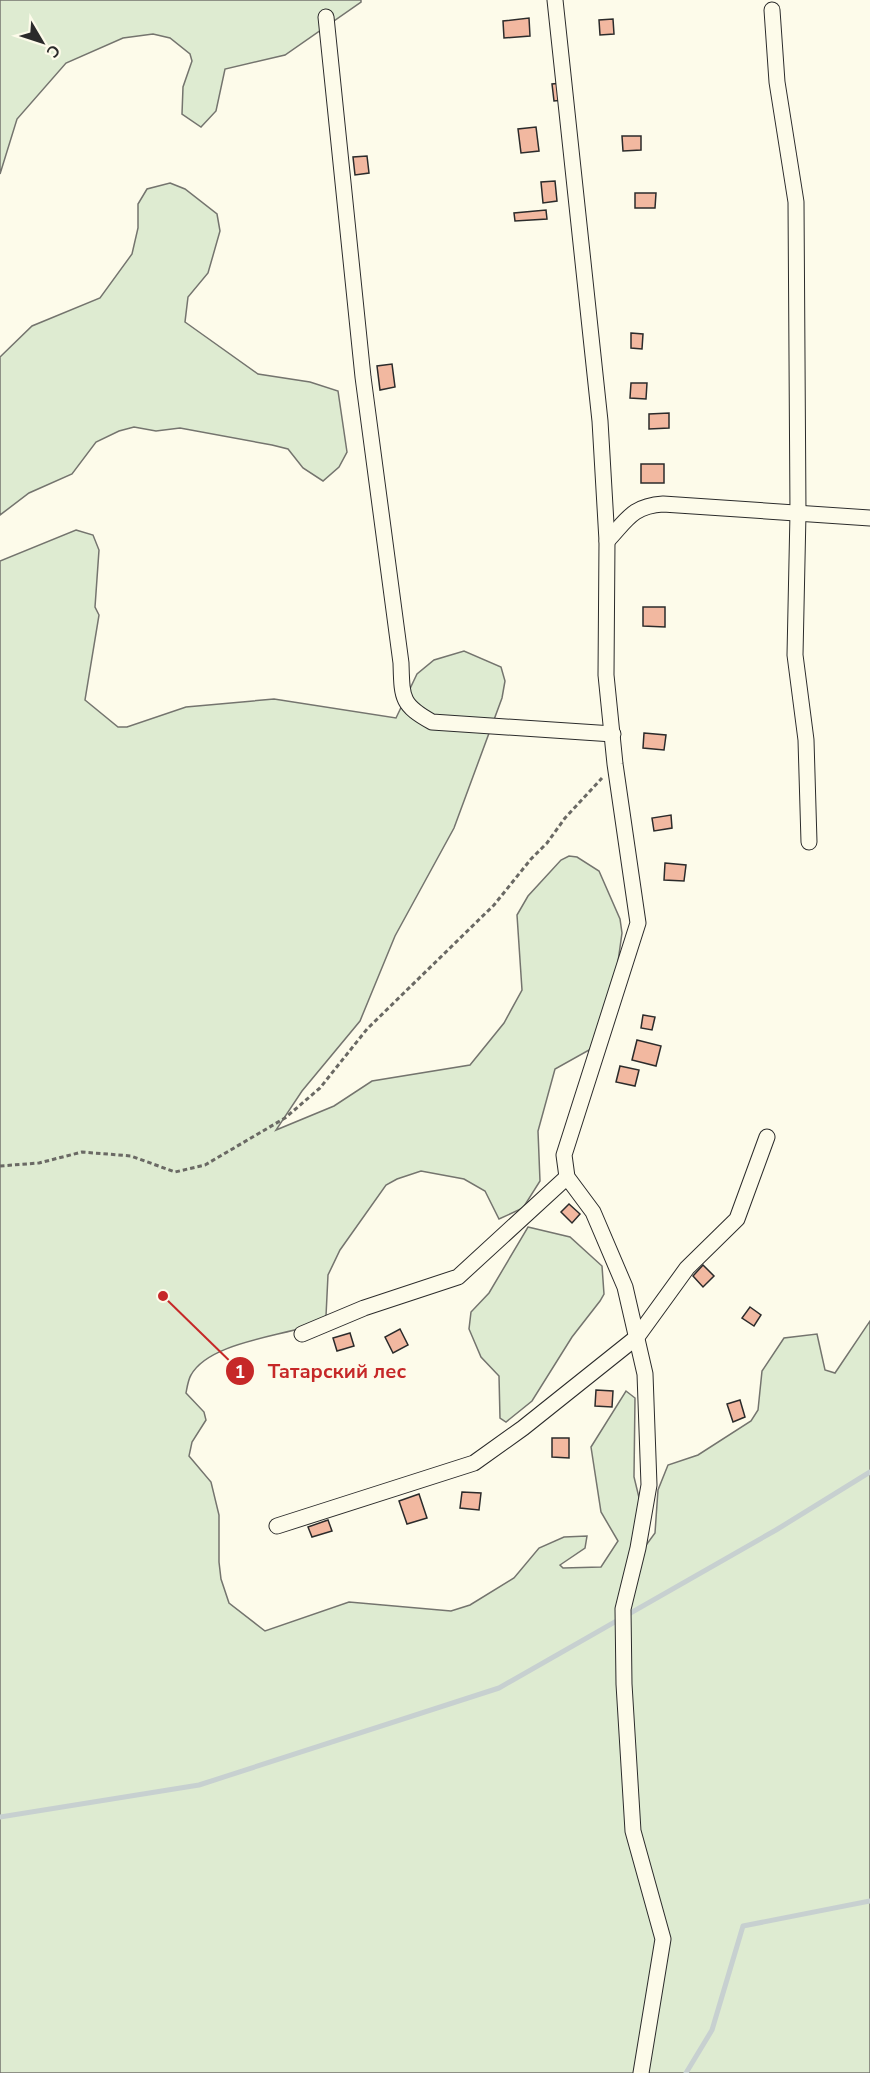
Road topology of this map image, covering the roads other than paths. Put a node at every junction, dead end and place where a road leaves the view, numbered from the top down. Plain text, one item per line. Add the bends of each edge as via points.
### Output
1 (555, 0) edge
2 (772, 10) dead end
3 (326, 17) dead end
4 (798, 513) junction
5 (870, 518) edge
6 (607, 541) junction
7 (613, 734) junction
8 (809, 842) dead end
9 (767, 1137) dead end
10 (567, 1178) junction
11 (302, 1334) dead end
12 (637, 1337) junction
13 (277, 1526) dead end
14 (641, 2073) edge

1 - 6 street via 600,421
2 - 4 street via 777,82 796,202
3 - 7 street via 362,365 402,692 412,711 432,722
4 - 5 street
4 - 6 street via 646,506 633,513
4 - 8 street via 795,655 806,740
6 - 7 street via 606,675
7 - 10 street via 638,924 564,1155
9 - 12 street via 737,1219 687,1268
10 - 11 street via 458,1277 364,1308
10 - 12 street via 593,1212 625,1287
12 - 13 street via 474,1463
12 - 14 street via 645,1374 649,1485 623,1609 624,1684 633,1831 663,1939

